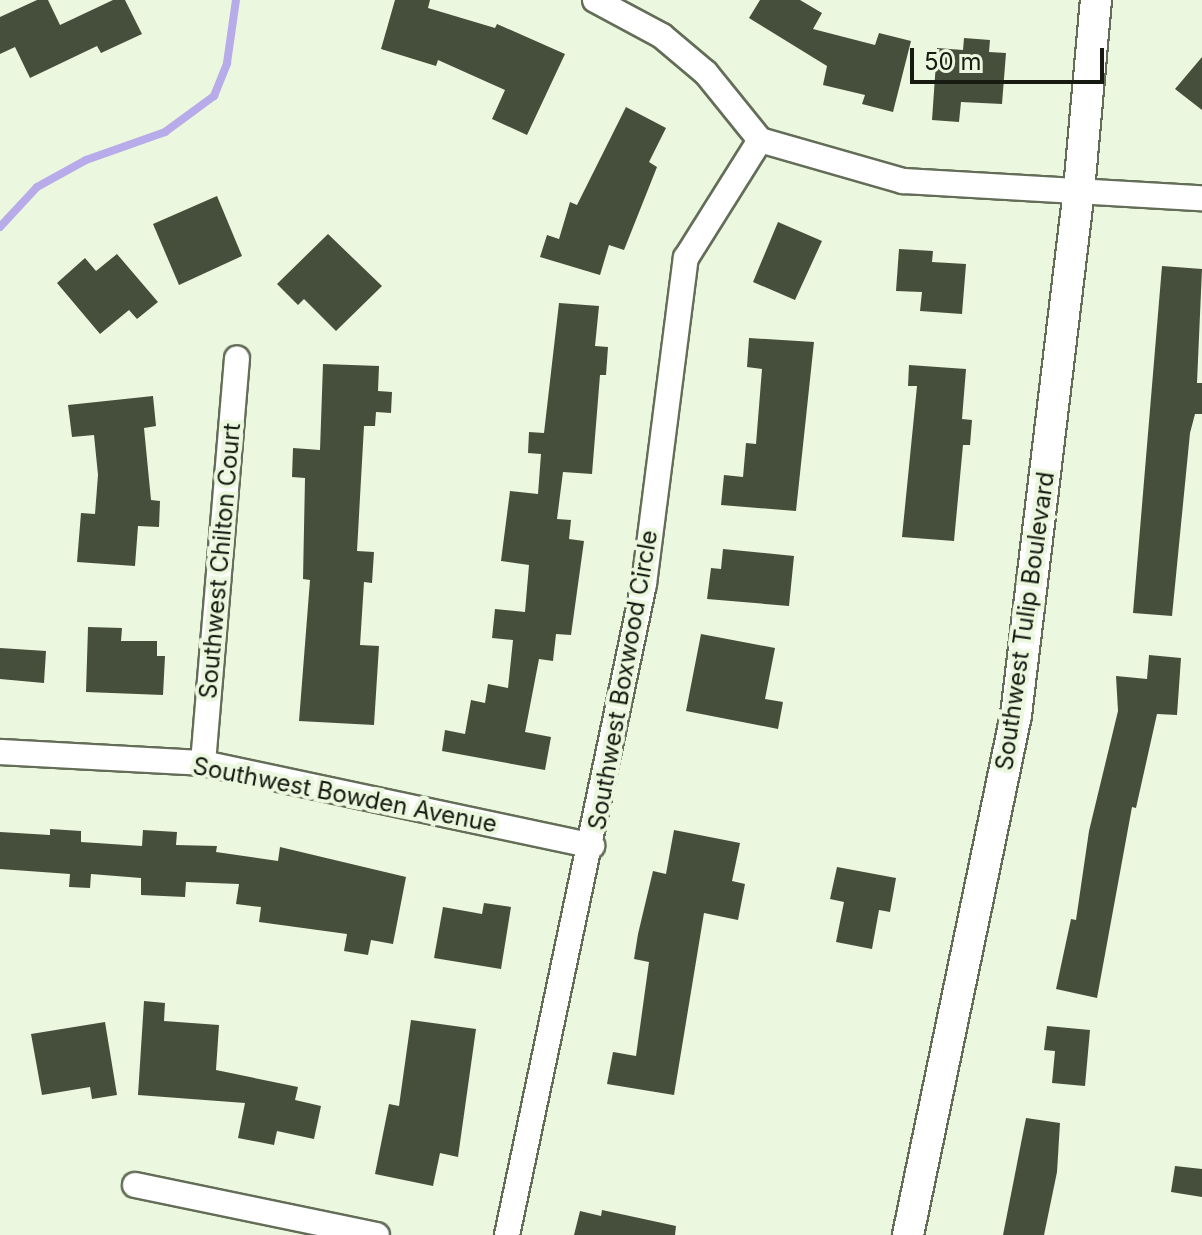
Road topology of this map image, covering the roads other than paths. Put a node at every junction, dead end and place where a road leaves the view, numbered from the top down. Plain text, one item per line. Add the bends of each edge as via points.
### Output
1 (595, 0) edge
2 (1096, 0) edge
3 (760, 140) junction
4 (1079, 190) junction
5 (1202, 198) edge
6 (237, 358) dead end
7 (0, 752) edge
8 (203, 763) junction
9 (592, 846) junction
10 (135, 1185) dead end
11 (377, 1235) edge
12 (507, 1235) edge
13 (908, 1235) edge

1 - 3 street via 662,36 706,73
2 - 4 street, Southwest Tulip Boulevard
3 - 4 street via 903,181
3 - 9 street, Southwest Boxwood Circle via 686,258 644,584
4 - 5 street
4 - 13 street, Southwest Tulip Boulevard via 1016,715
6 - 8 street, Southwest Chilton Court
7 - 8 street, Southwest Bowden Avenue
8 - 9 street, Southwest Bowden Avenue
9 - 12 street, Southwest Boxwood Circle
10 - 11 street

